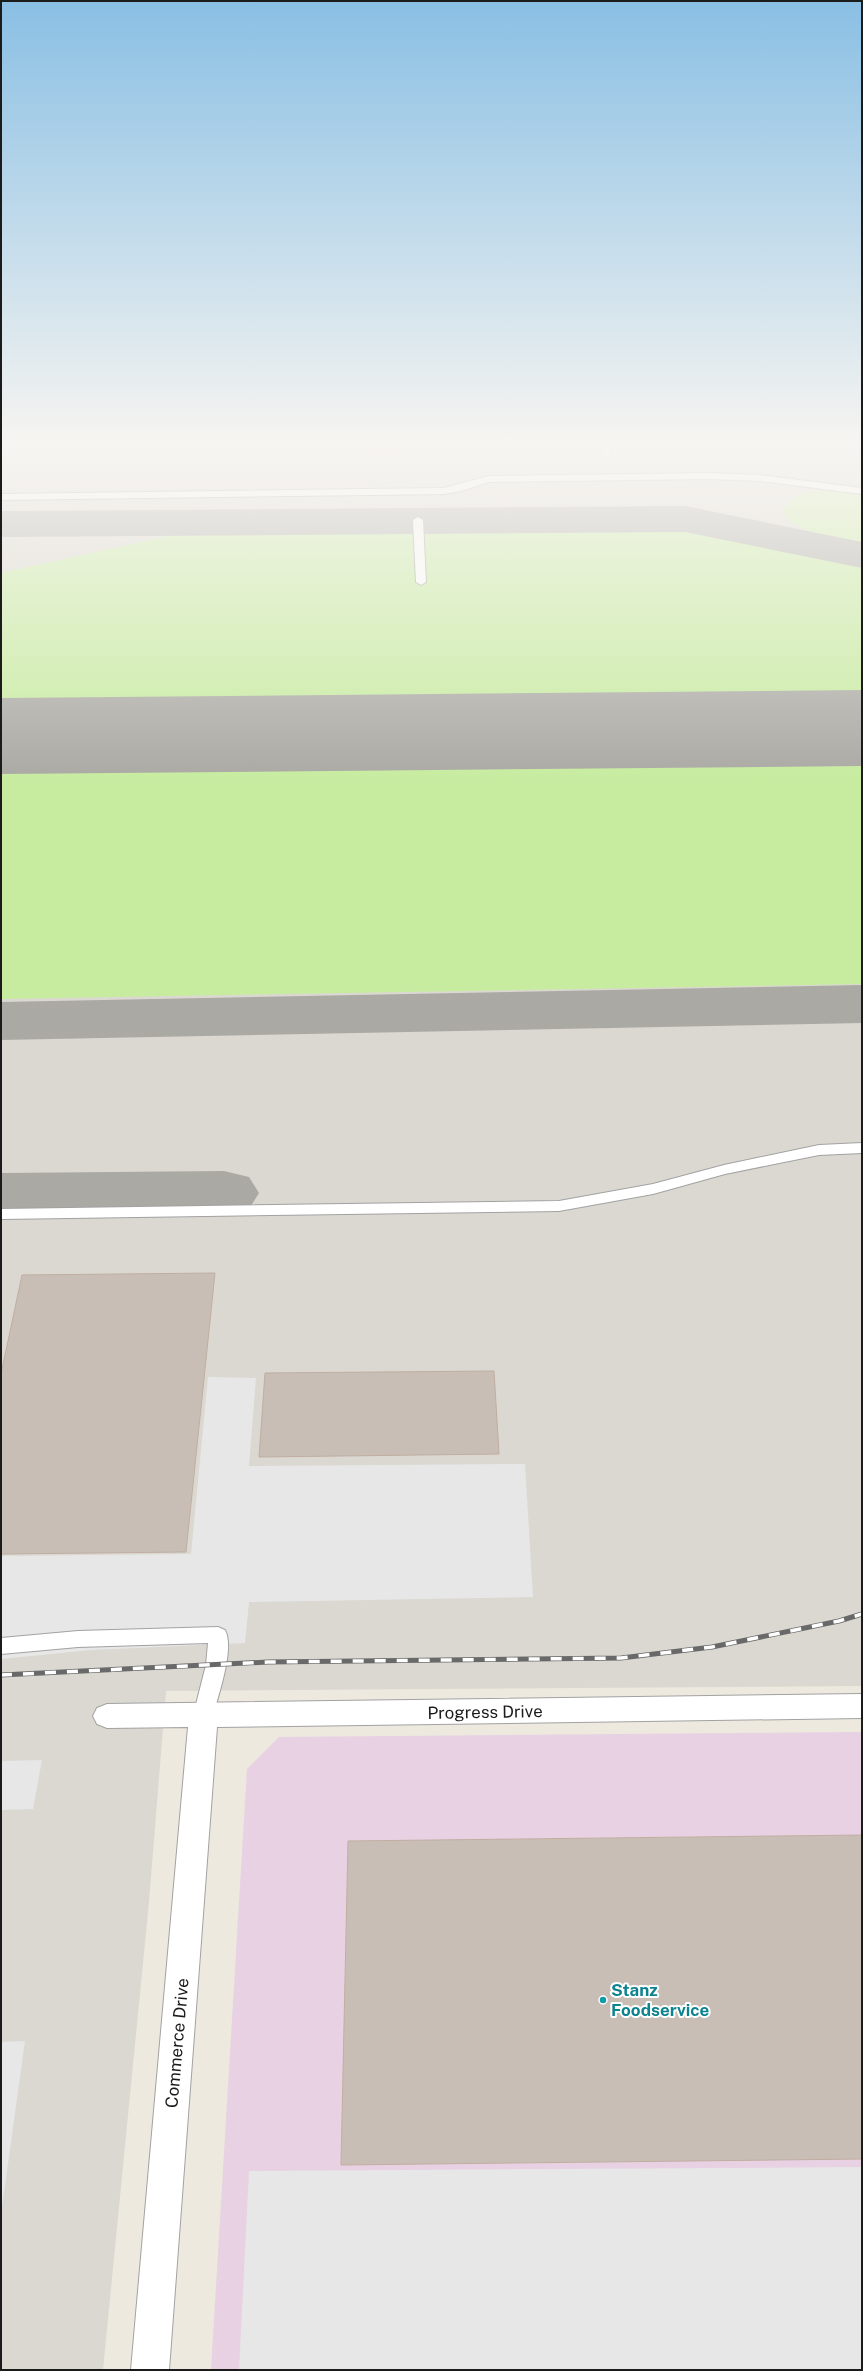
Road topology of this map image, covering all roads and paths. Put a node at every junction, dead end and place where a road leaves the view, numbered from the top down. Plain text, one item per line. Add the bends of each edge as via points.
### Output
1 (420, 559) edge
2 (421, 582) dead end
3 (862, 1148) edge
4 (1, 1214) edge
5 (1, 1646) edge
6 (862, 1706) edge
7 (107, 1716) dead end
8 (203, 1716) junction
9 (150, 2370) edge

1 - 2 lane
3 - 4 lane via 812,1152 653,1188 559,1206
5 - 8 lane via 78,1639 218,1635 216,1665
6 - 8 street, Progress Drive
7 - 8 street, Progress Drive
8 - 9 street, Commerce Drive

